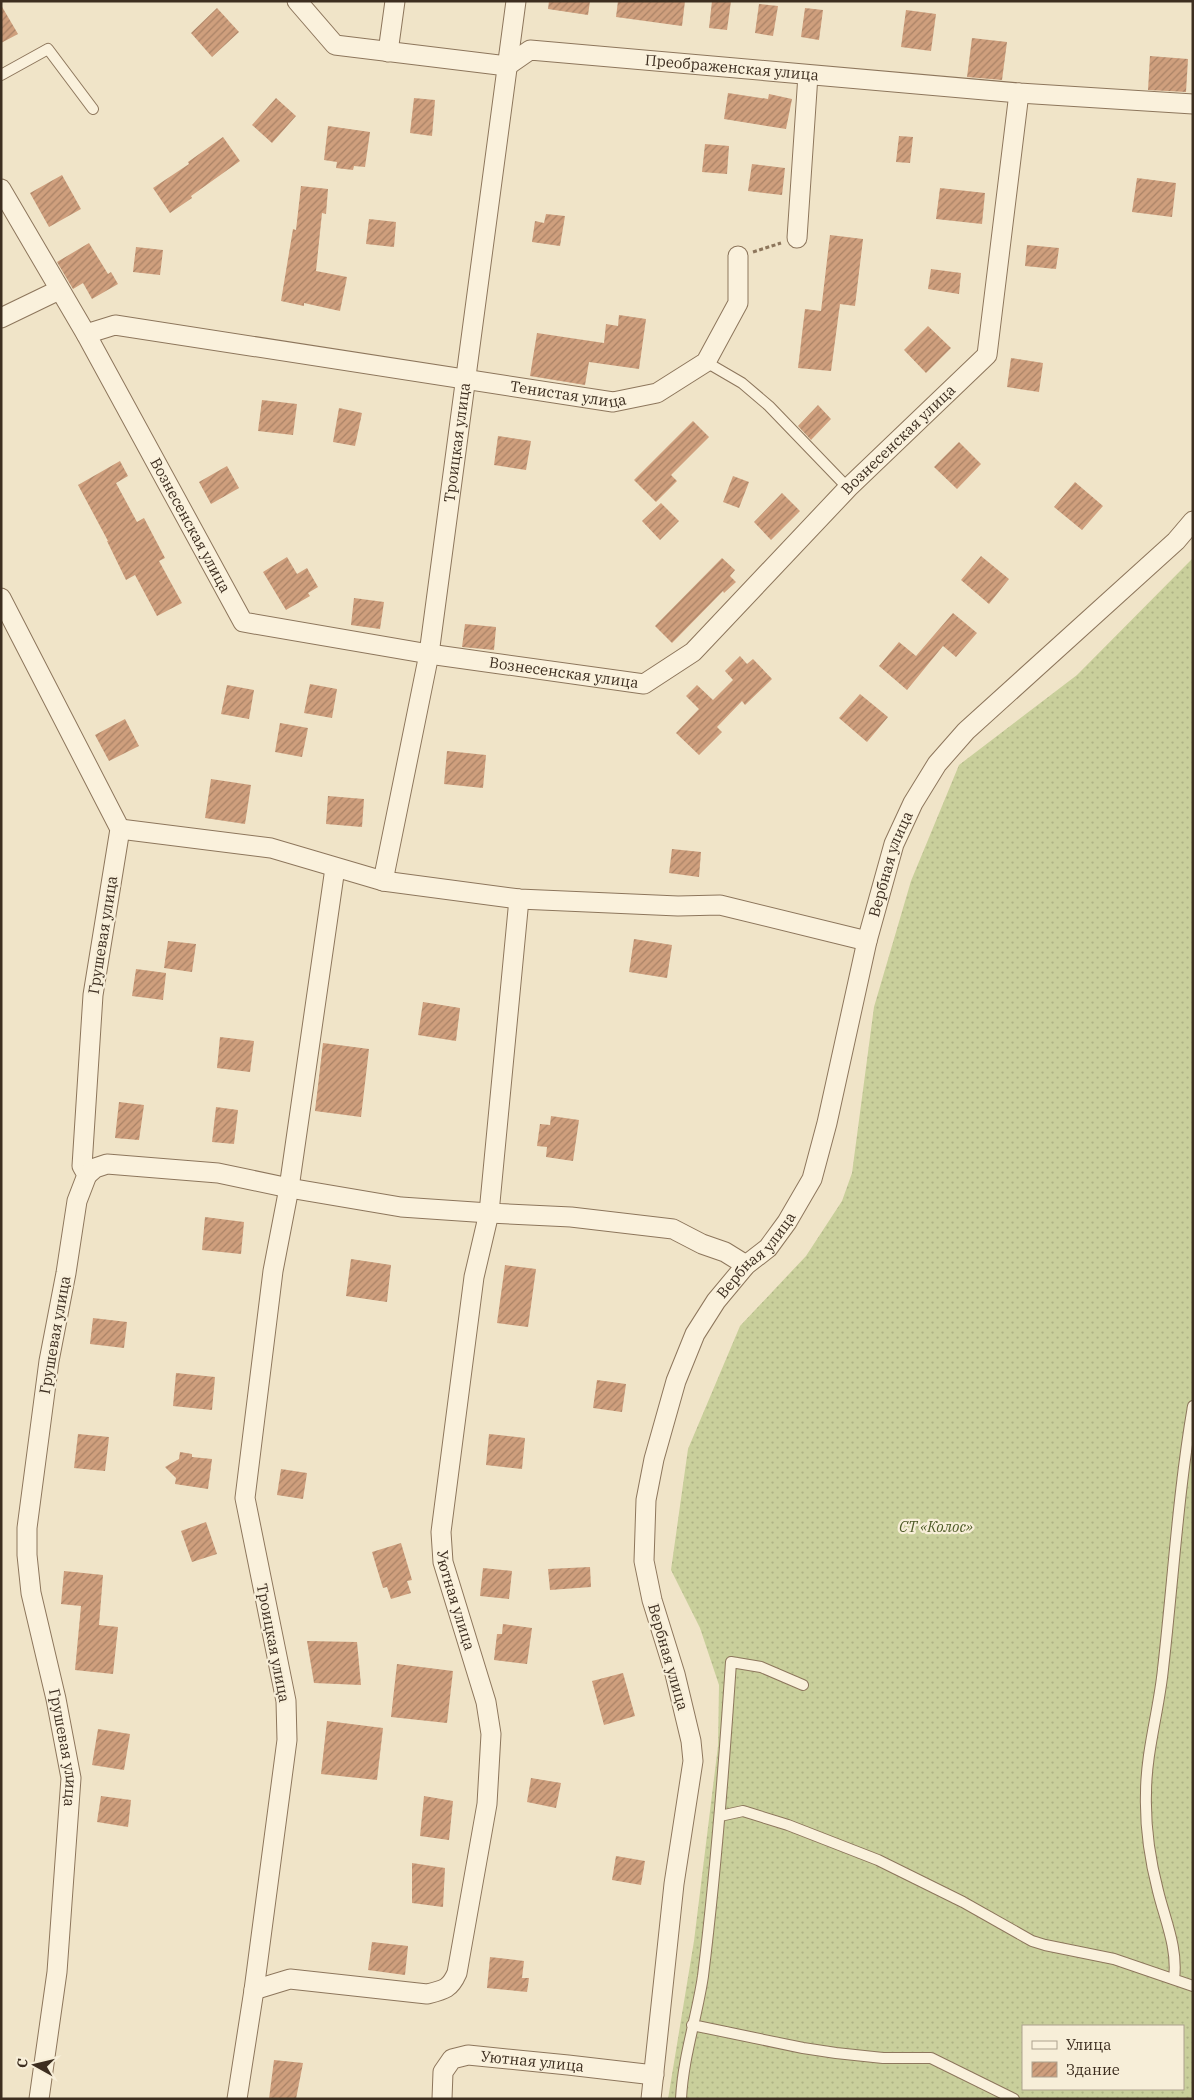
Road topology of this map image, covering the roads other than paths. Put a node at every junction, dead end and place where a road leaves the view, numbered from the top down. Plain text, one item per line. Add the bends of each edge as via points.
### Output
1 (297, 1) edge
2 (395, 1) edge
3 (516, 1) edge
4 (388, 52) junction
5 (507, 66) junction
6 (808, 74) junction
7 (1, 75) edge
8 (1019, 93) junction
9 (1193, 104) edge
10 (93, 109) dead end
11 (1, 189) edge
12 (798, 238) road end
13 (738, 256) road end
14 (59, 290) junction
15 (1, 318) edge
16 (86, 334) junction
17 (706, 362) junction
18 (465, 378) junction
19 (848, 488) junction
20 (1193, 521) edge
21 (1, 598) edge
22 (429, 654) junction
23 (120, 829) junction
24 (335, 868) junction
25 (384, 881) junction
26 (519, 899) junction
27 (867, 941) junction
28 (87, 1176) junction
29 (289, 1188) junction
30 (489, 1213) junction
31 (746, 1265) junction
32 (1193, 1406) edge
33 (803, 1685) dead end
34 (720, 1816) junction
35 (1174, 1979) junction
36 (1193, 1986) edge
37 (254, 1990) junction
38 (692, 2025) junction
39 (654, 2075) junction
40 (39, 2099) edge
41 (237, 2099) edge
42 (442, 2099) edge
43 (651, 2099) edge
44 (681, 2099) edge
45 (1014, 2099) edge

1 - 4 street via 335,45
2 - 4 street
3 - 5 street, Троицкая улица
4 - 5 street
5 - 6 street, Преображенская улица via 530,50
5 - 18 street, Троицкая улица
6 - 8 street, Преображенская улица
6 - 12 street
7 - 10 lane via 48,49
8 - 9 street, Преображенская улица
8 - 19 street, Вознесенская улица via 987,355
11 - 14 street, Вознесенская улица
13 - 17 street, Тенистая улица via 738,304
14 - 15 street
14 - 16 street, Вознесенская улица
16 - 18 street, Тенистая улица via 115,325
16 - 22 street, Вознесенская улица via 244,622
17 - 18 street, Тенистая улица via 657,393 613,402
17 - 19 lane via 742,383 769,406
18 - 22 street, Троицкая улица
19 - 22 street, Вознесенская улица via 694,652 644,684
20 - 27 street, Вербная улица via 1176,542 966,731 937,764 894,844
21 - 23 street
22 - 25 street, Троицкая улица
23 - 24 street via 271,848
23 - 28 street, Грушевая улица via 93,995 82,1166
24 - 25 street
24 - 29 street, Троицкая улица
25 - 26 street
26 - 27 street via 720,905
26 - 30 street, Уютная улица
27 - 31 street, Вербная улица via 812,1179 768,1248
28 - 29 street via 95,1168 119,1164 218,1173
28 - 40 street, Грушевая улица via 77,1201 49,1360 27,1528 31,1593 71,1778 57,1972
29 - 30 street via 402,1207
29 - 37 street, Троицкая улица via 273,1271 245,1498 286,1701 287,1740
30 - 31 street via 571,1217 673,1230 726,1252
30 - 37 street, Уютная улица via 474,1277 441,1532 443,1562 486,1702 491,1734 487,1804 457,1973 451,1985 427,1994 290,1979
31 - 39 street, Вербная улица via 716,1301 695,1334 676,1381 646,1500 644,1561 652,1600 675,1674 693,1761 674,1884
32 - 35 lane via 1163,1670 1146,1774 1148,1825 1156,1886 1175,1951
33 - 34 lane via 761,1667 731,1662
34 - 35 lane via 743,1811 788,1825 878,1860 1032,1941 1114,1959
34 - 38 lane via 702,1980
35 - 36 lane
37 - 41 street, Троицкая улица
38 - 44 lane
38 - 45 lane via 820,2051 883,2058 931,2058
39 - 42 street, Уютная улица via 468,2055 452,2059 444,2072
39 - 43 street, Вербная улица

